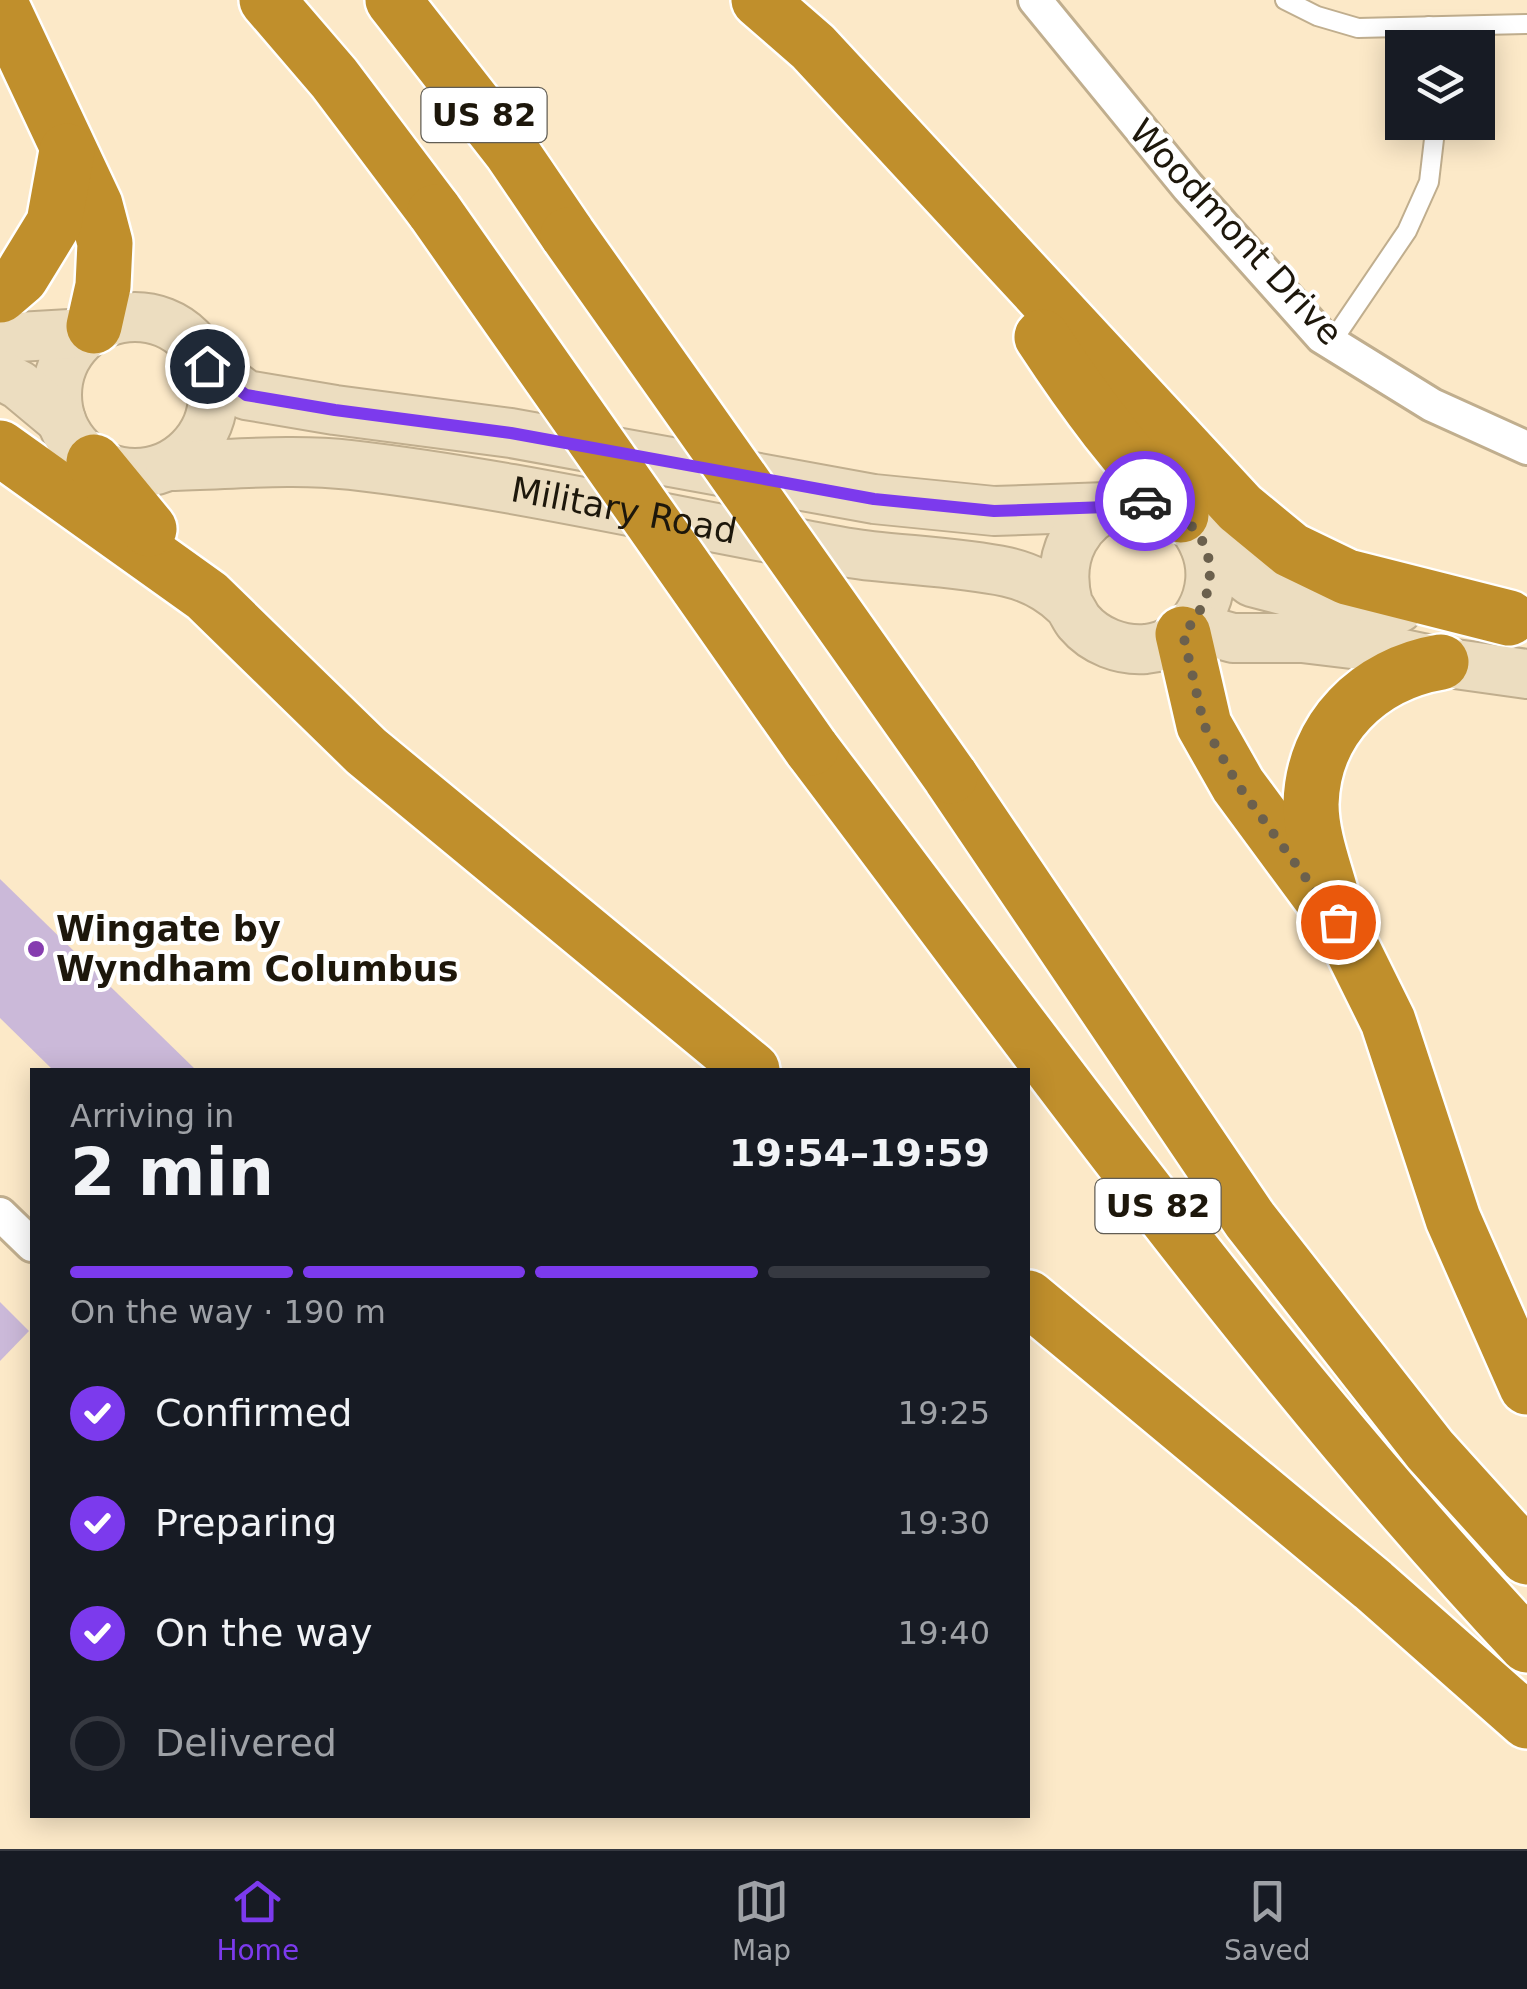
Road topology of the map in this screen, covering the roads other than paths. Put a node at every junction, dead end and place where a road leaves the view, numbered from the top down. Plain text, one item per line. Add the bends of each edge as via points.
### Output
1 (267, 0) edge
2 (392, 0) edge
3 (758, 0) edge
4 (1034, 0) edge
5 (1285, 0) edge
6 (0, 3) edge
7 (1527, 24) edge
8 (1429, 26) junction
9 (1429, 30) edge
10 (1434, 140) edge
11 (67, 151) junction
12 (959, 207) junction
13 (0, 295) edge
14 (91, 329) junction
15 (0, 338) edge
16 (1332, 342) junction
17 (207, 366) junction
18 (0, 375) edge
19 (77, 441) junction
20 (0, 448) edge
21 (1527, 448) edge
22 (170, 466) junction
23 (1107, 507) junction
24 (1193, 531) junction
25 (206, 596) junction
26 (1068, 604) junction
27 (1518, 620) edge
28 (1186, 630) junction
29 (1442, 662) junction
30 (1527, 674) edge
31 (1338, 922) junction
32 (750, 1068) edge
33 (0, 1214) edge
34 (30, 1243) edge
35 (1030, 1300) edge
36 (1527, 1388) edge
37 (1527, 1558) edge
38 (1527, 1645) edge
39 (1527, 1721) edge

1 - 38 highway, US 82, bridge via 434,212 811,748 1137,1180 1314,1406
2 - 37 highway, US 82, bridge via 511,151 950,776 1250,1220 1430,1450
3 - 12 highway via 813,47
4 - 16 street, Woodmont Drive via 1188,187
5 - 8 lane via 1358,28
6 - 11 highway
7 - 8 lane
8 - 9 lane
10 - 16 lane via 1429,182 1407,231
11 - 13 highway via 54,223 21,277
11 - 14 highway via 105,243
12 - 24 highway via 1086,405
12 - 27 highway via 1191,458 1291,550 1347,577
14 - 15 main road
14 - 17 main road via 131,318 168,325 198,349
14 - 19 main road via 57,384
16 - 21 street, Woodmont Drive via 1432,406
17 - 22 main road via 213,404 208,423
17 - 23 main road, Military Road via 246,395 511,433 874,499 994,511
18 - 19 main road
19 - 22 main road via 131,474
19 - 25 highway
20 - 25 highway
22 - 26 main road, Military Road via 348,465 867,556 985,568 1029,578
23 - 24 main road via 1145,501 1164,506
23 - 26 main road via 1091,516 1068,548
24 - 27 main road via 1252,582 1320,600
24 - 28 main road via 1211,584
25 - 32 highway via 366,751
26 - 28 main road via 1078,621 1110,644 1148,649
28 - 29 main road via 1360,645
28 - 31 highway via 1204,725 1238,785
29 - 30 main road
29 - 31 highway via 1396,674 1357,700 1319,759 1313,830
31 - 36 highway via 1388,1021 1453,1220
33 - 34 street
35 - 39 highway

